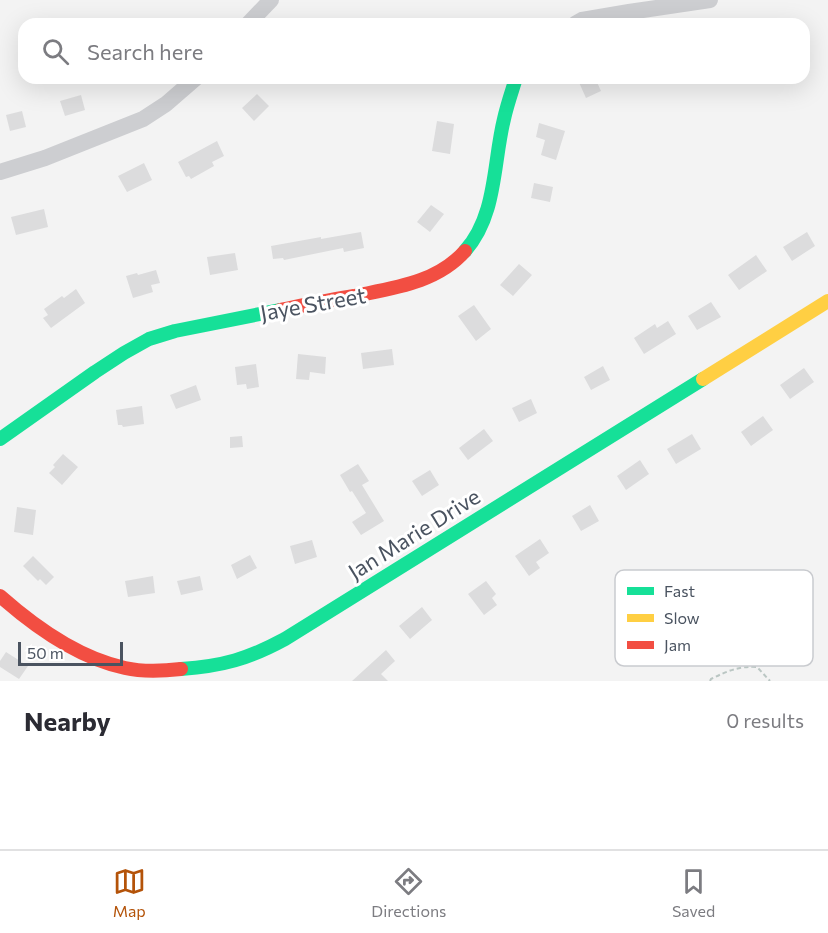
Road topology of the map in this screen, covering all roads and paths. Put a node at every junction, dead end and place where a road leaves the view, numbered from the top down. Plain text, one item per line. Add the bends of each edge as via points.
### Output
1 (271, 0) edge
2 (710, 0) edge
3 (254, 18) edge
4 (594, 18) edge
5 (189, 84) edge
6 (514, 84) edge
7 (0, 172) edge
8 (828, 301) edge
9 (0, 439) edge
10 (0, 596) edge
11 (710, 681) edge
12 (770, 681) edge

1 - 3 street
2 - 4 street
5 - 7 street via 143,119
6 - 9 street, Jaye Street via 483,223 475,240 445,269 421,281 390,289 149,339
8 - 10 street, Jan Marie Drive via 336,607 252,655 196,669 126,668 57,639
11 - 12 path via 744,666 757,667

